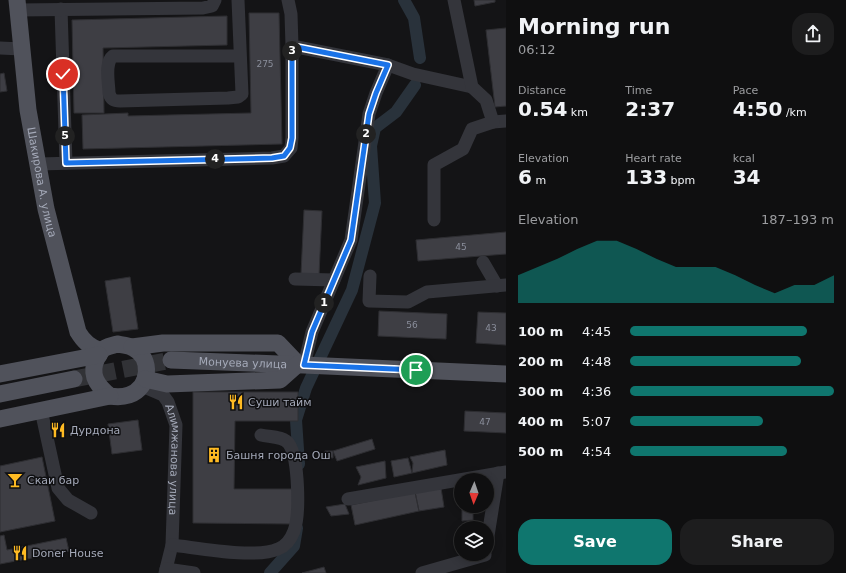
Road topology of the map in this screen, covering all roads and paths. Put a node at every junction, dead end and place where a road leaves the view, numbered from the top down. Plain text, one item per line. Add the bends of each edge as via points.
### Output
1 (215, 0) edge
2 (238, 0) edge
3 (288, 0) edge
4 (454, 0) edge
5 (17, 5) edge
6 (61, 9) junction
7 (292, 46) junction
8 (0, 48) edge
9 (21, 49) junction
10 (240, 56) junction
11 (388, 65) junction
12 (472, 87) junction
13 (500, 122) edge
14 (66, 163) junction
15 (38, 164) junction
16 (434, 220) dead end
17 (484, 262) dead end
18 (370, 276) dead end
19 (295, 279) dead end
20 (334, 280) junction
21 (501, 286) edge
22 (132, 347) junction
23 (100, 353) junction
24 (171, 360) tunnel mouth
25 (310, 365) junction
26 (0, 374) edge
27 (506, 374) edge
28 (74, 379) tunnel mouth
29 (144, 382) junction
30 (0, 394) edge
31 (110, 396) junction
32 (41, 410) junction
33 (0, 419) edge
34 (261, 435) dead end
35 (502, 472) edge
36 (348, 498) dead end
37 (91, 513) dead end
38 (492, 521) edge
39 (172, 545) junction
40 (462, 561) edge
41 (165, 571) edge
42 (194, 573) edge
43 (422, 573) edge

1 - 6 street via 212,6 203,8
2 - 10 street
3 - 7 street
4 - 12 street
5 - 6 street
5 - 9 main road, Шакирова А. улица
6 - 14 street
7 - 11 street
7 - 14 street via 292,138 290,148 284,156
8 - 9 street
9 - 15 main road, Шакирова А. улица
10 - 10 street via 243,92 238,97 114,101 109,93 108,64 113,56
11 - 12 street via 413,74
11 - 20 street via 369,114 351,240
12 - 13 street via 486,100
13 - 16 street via 472,129 463,149 434,165
14 - 15 street
15 - 23 main road, Шакирова А. улица via 46,209 78,332 83,340
17 - 21 street
18 - 21 street via 369,301 408,302 427,292
19 - 20 street
20 - 25 street via 312,332
22 - 23 main road via 118,344 106,347
22 - 25 main road via 163,343 278,343
22 - 29 main road via 143,357 146,364
23 - 26 main road
23 - 31 main road via 95,362 95,377 97,384
24 - 25 main road, Монуева улица
25 - 27 main road, Монуева улица
25 - 29 main road via 280,380 167,384
28 - 30 main road
29 - 31 main road via 130,395
29 - 39 street, Алимжанова улица via 163,395 176,425
31 - 32 main road
32 - 33 main road
32 - 37 street via 58,488 68,500
34 - 39 street via 285,441 289,444 294,458 298,504 294,531 289,541 278,550 260,553
35 - 36 street
35 - 38 street
39 - 41 street, Алимжанова улица
40 - 43 street
41 - 42 street

